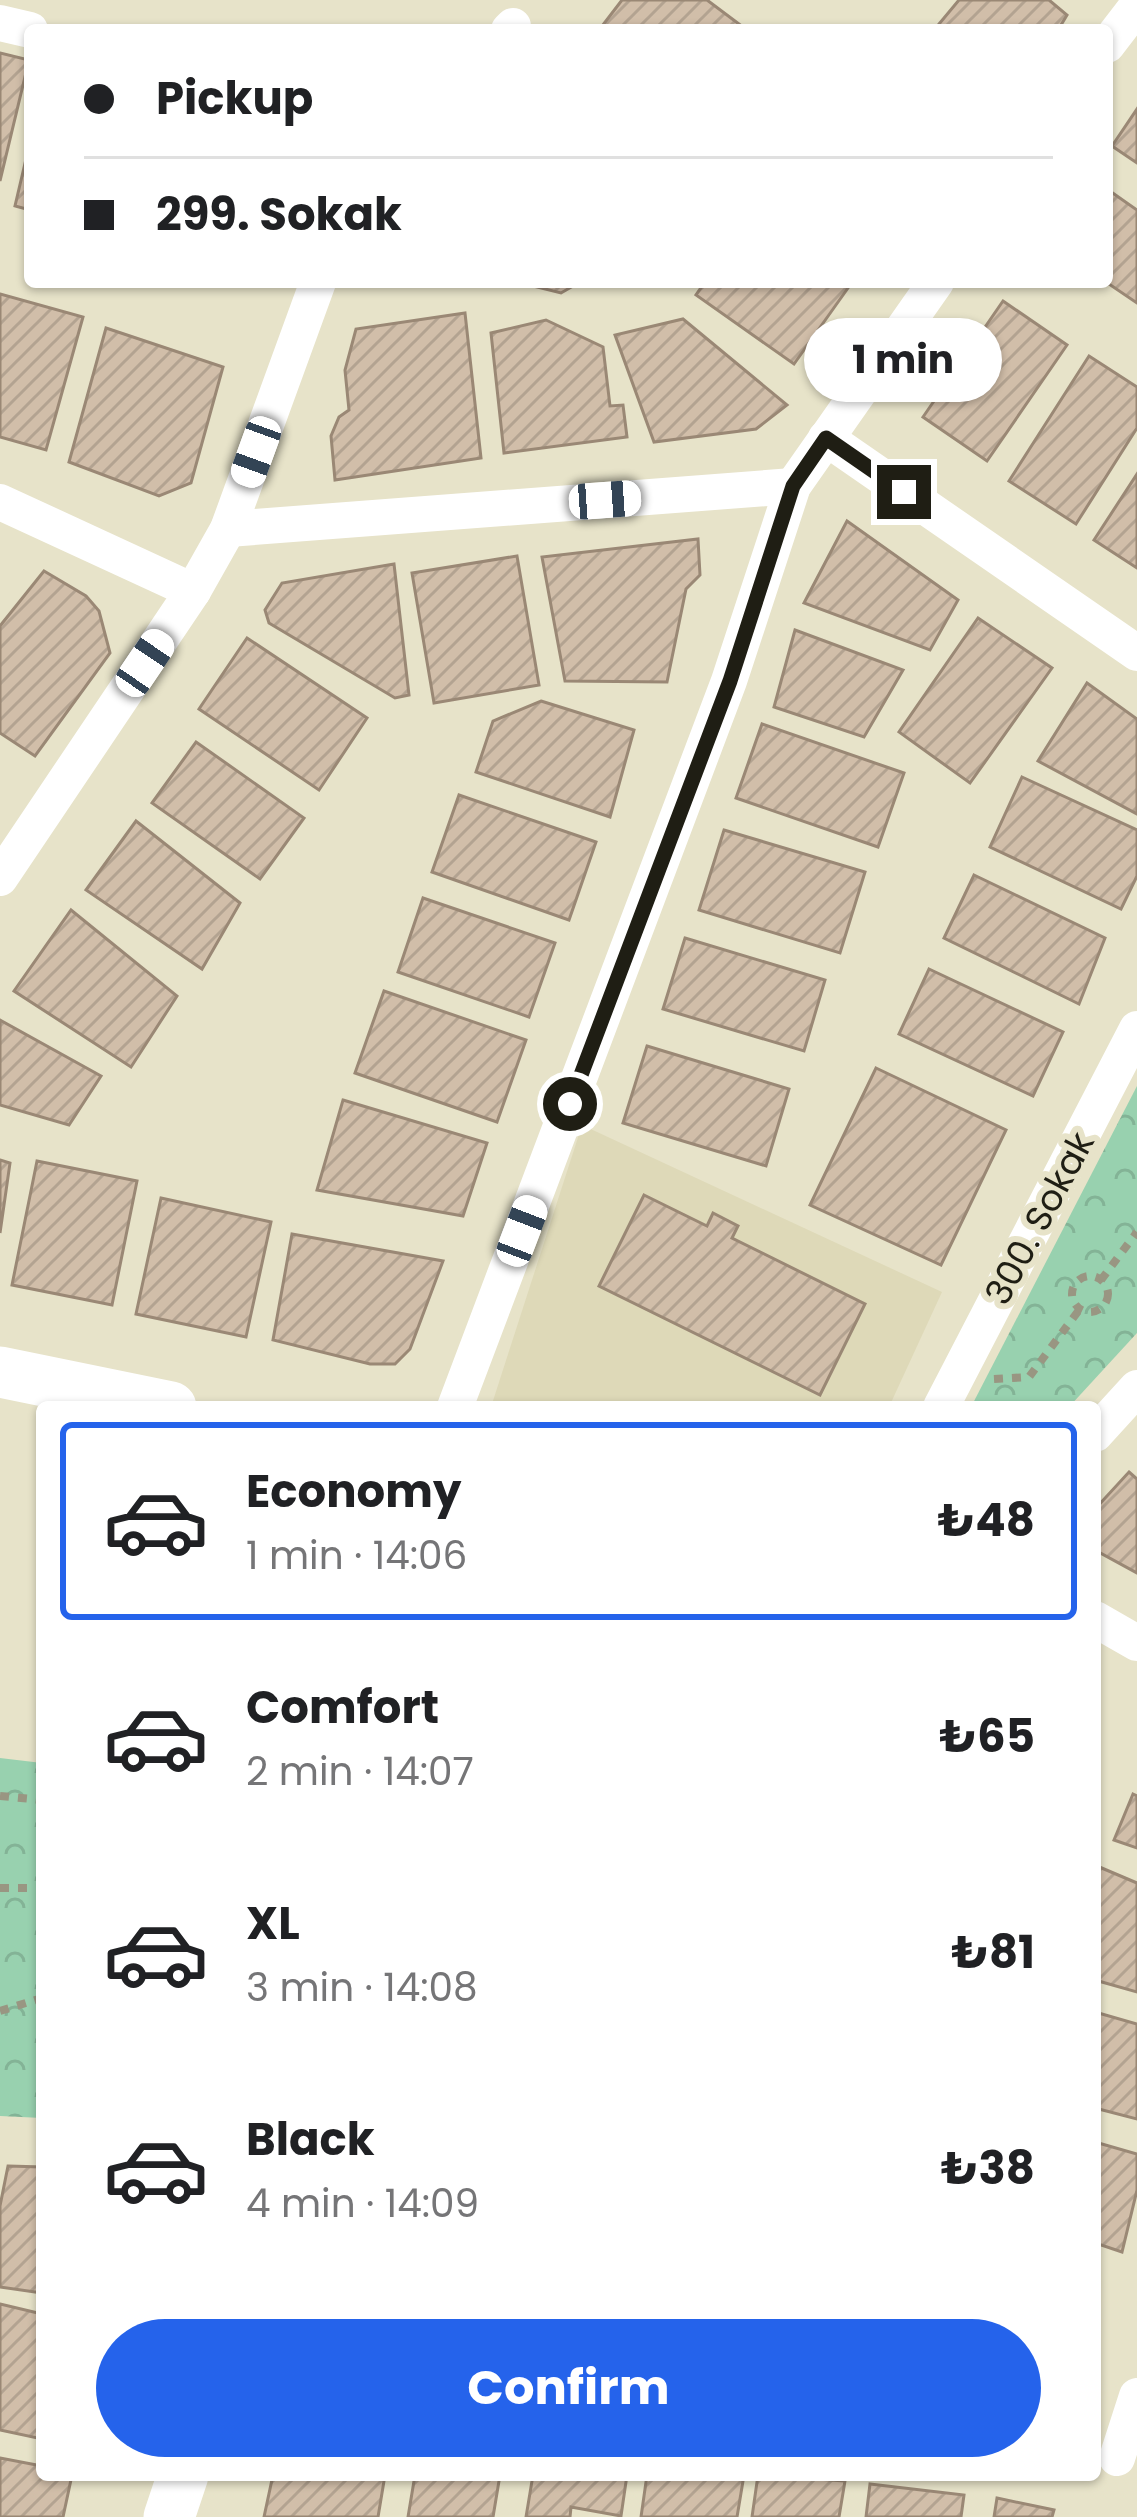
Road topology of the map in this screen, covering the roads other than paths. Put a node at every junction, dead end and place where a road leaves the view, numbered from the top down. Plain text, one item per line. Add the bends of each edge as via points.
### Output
1 (1137, 6) edge
2 (1113, 37) edge
3 (316, 288) edge
4 (932, 288) edge
5 (826, 438) junction
6 (793, 486) junction
7 (0, 502) edge
8 (228, 529) junction
9 (193, 591) junction
10 (1137, 653) edge
11 (0, 878) edge
12 (1137, 1028) edge
13 (0, 1372) edge
14 (1137, 1388) edge
15 (947, 1394) edge
16 (142, 1401) edge
17 (457, 1401) edge
18 (1101, 1427) edge
19 (1101, 1622) edge
20 (1137, 1643) edge
21 (1137, 2396) edge
22 (1116, 2458) edge
23 (181, 2481) edge
24 (169, 2517) edge

1 - 2 street
3 - 8 street
4 - 5 street
5 - 6 street
5 - 10 street
6 - 8 street
6 - 17 street via 730,681
7 - 9 street
8 - 9 street
9 - 11 street
12 - 15 street, 300. Sokak
13 - 16 street
14 - 18 street
19 - 20 street
21 - 22 street
23 - 24 street

